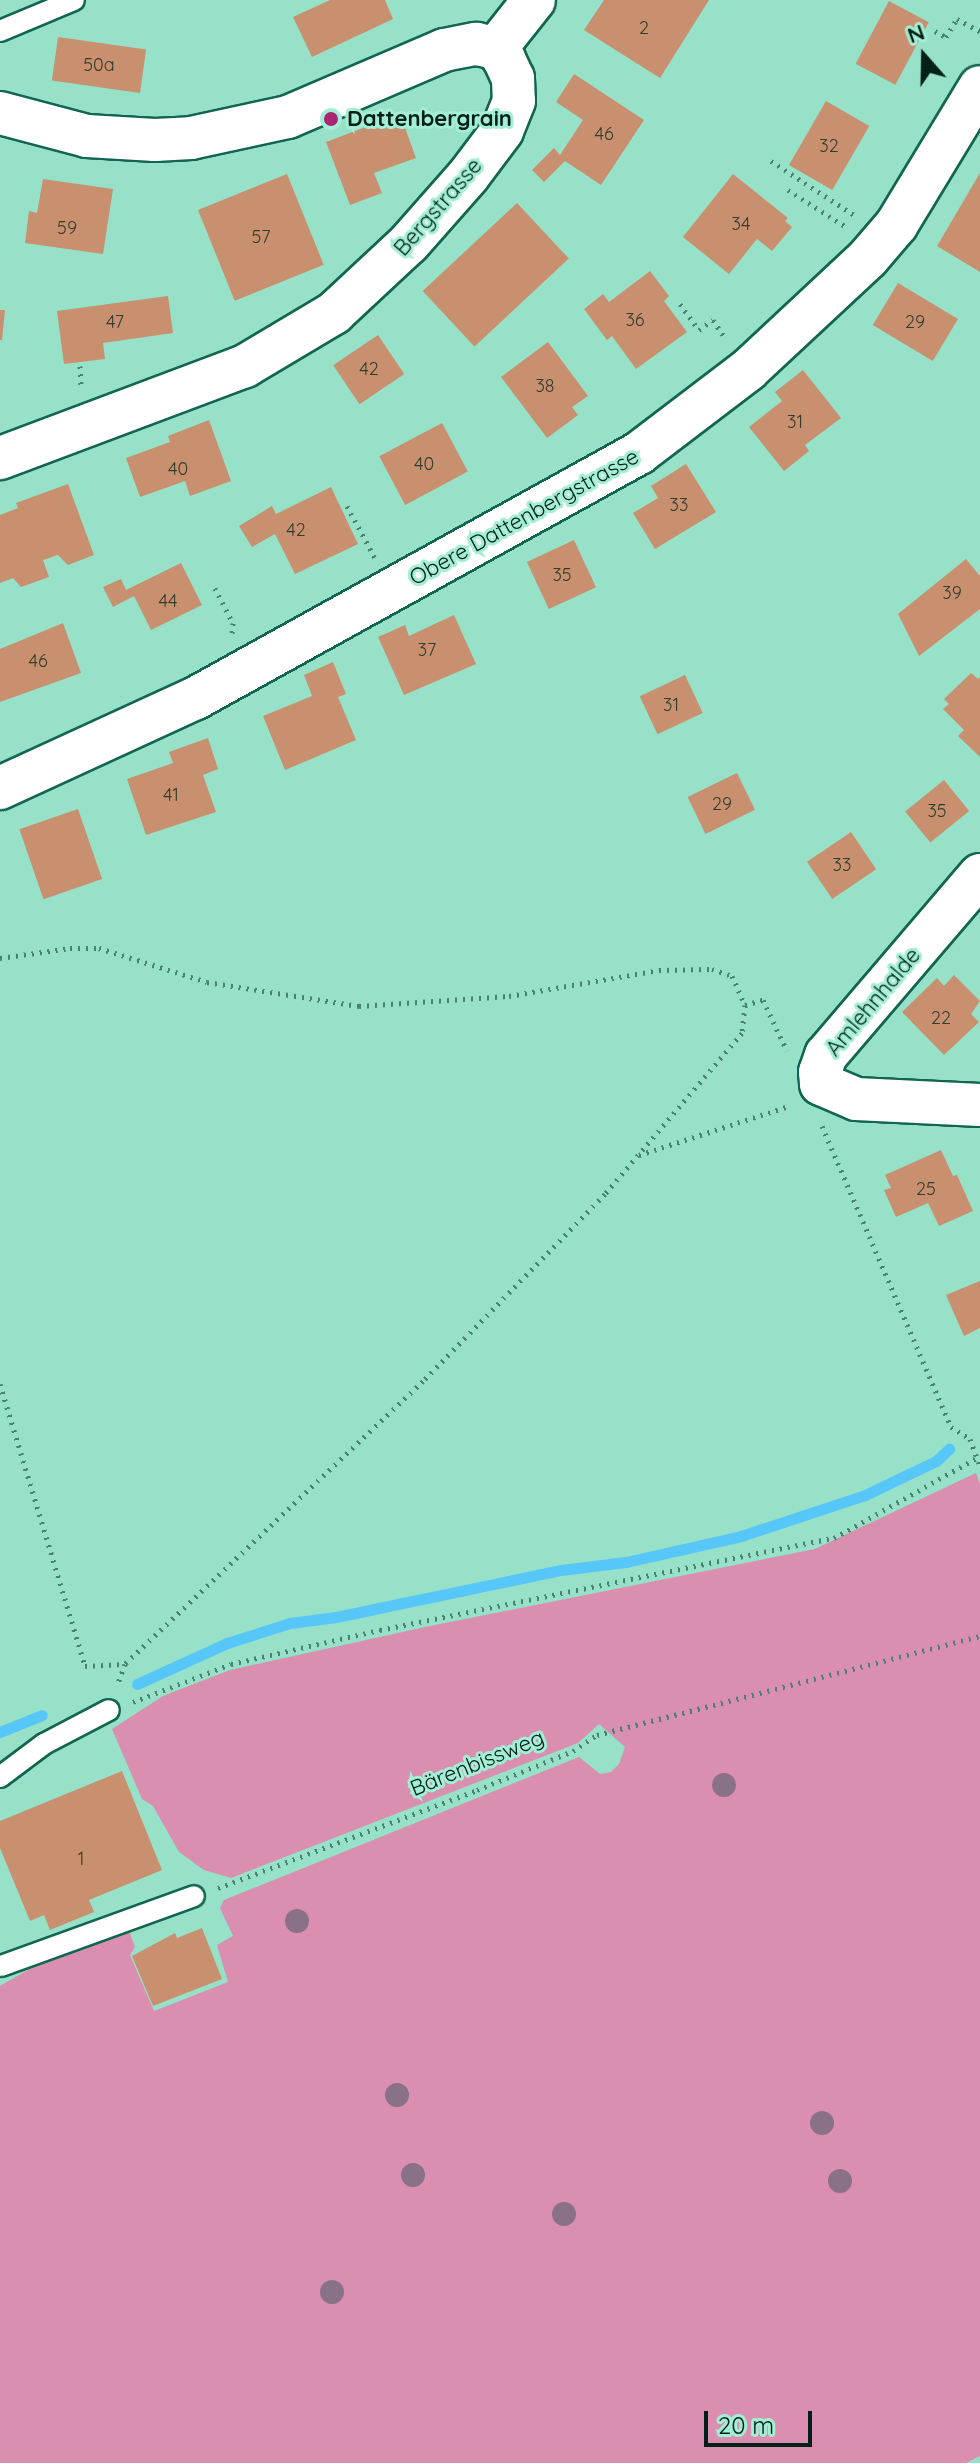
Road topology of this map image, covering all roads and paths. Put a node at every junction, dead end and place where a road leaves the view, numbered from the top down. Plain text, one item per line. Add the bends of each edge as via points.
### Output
1 (74, 0) edge
2 (534, 0) edge
3 (0, 31) edge
4 (935, 31) dead end
5 (980, 31) edge
6 (496, 48) junction
7 (980, 87) edge
8 (0, 113) edge
9 (771, 161) dead end
10 (788, 190) dead end
11 (873, 251) junction
12 (680, 304) dead end
13 (748, 370) junction
14 (0, 458) edge
15 (347, 506) dead end
16 (377, 566) dead end
17 (215, 588) dead end
18 (229, 643) dead end
19 (0, 788) edge
20 (980, 875) edge
21 (0, 958) edge
22 (763, 1000) dead end
23 (745, 1005) junction
24 (796, 1104) dead end
25 (980, 1105) edge
26 (817, 1114) dead end
27 (638, 1155) junction
28 (0, 1384) edge
29 (980, 1456) edge
30 (980, 1466) edge
31 (980, 1636) edge
32 (125, 1664) junction
33 (109, 1710) junction
34 (0, 1777) edge
35 (194, 1896) joint
36 (0, 1966) edge

1 - 3 lane
2 - 6 street
4 - 5 path via 946,37 957,19
6 - 8 street via 476,44 444,50 288,117 191,138 87,136
6 - 14 street, Bergstrasse via 513,78 514,101 502,131 409,243 334,313 245,366
7 - 11 street, Obere Dattenbergstrasse via 932,170
9 - 11 path
10 - 11 path via 859,234 845,250
11 - 13 street, Obere Dattenbergstrasse
12 - 13 path via 699,330 713,320
13 - 19 street, Obere Dattenbergstrasse via 639,453 567,496 196,698
15 - 16 path
17 - 18 path via 233,623
20 - 25 street, Amlehnhalde via 826,1055 820,1072 821,1084 856,1099
21 - 23 path via 99,948 207,982 359,1006 509,996 659,970 712,969 732,976
22 - 23 path
23 - 27 path via 742,1033
24 - 27 path
26 - 29 path via 951,1427 970,1439
27 - 32 path via 423,1381
28 - 32 path via 85,1666
29 - 30 path
29 - 33 path via 834,1538 231,1664
31 - 35 path, Bärenbissweg via 614,1730 285,1866
32 - 33 path
33 - 34 lane via 44,1744
35 - 36 lane

